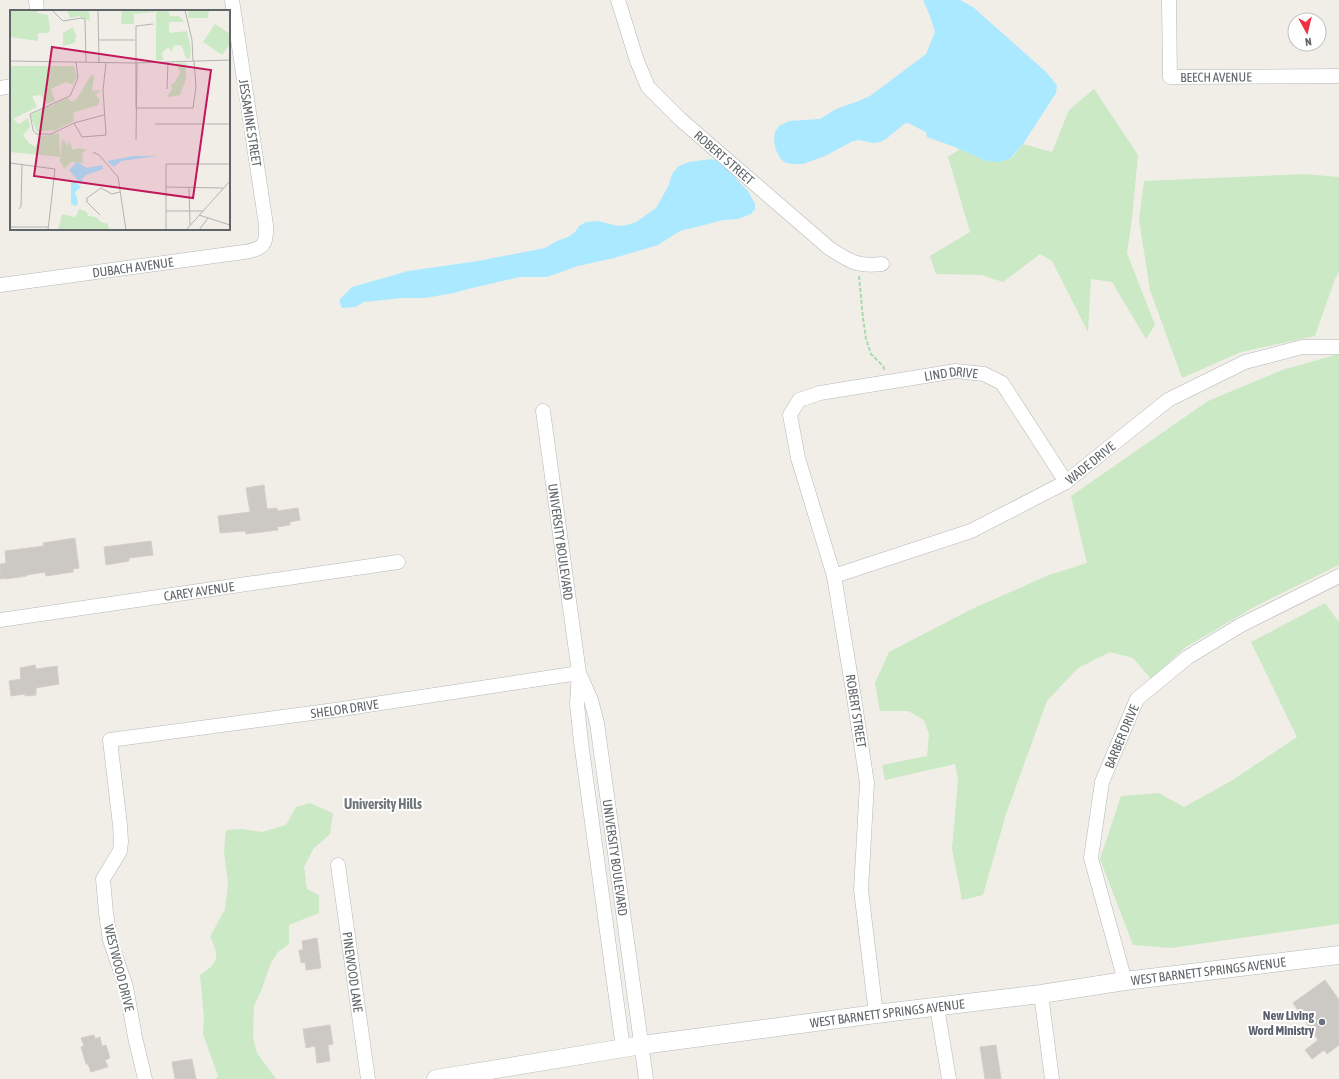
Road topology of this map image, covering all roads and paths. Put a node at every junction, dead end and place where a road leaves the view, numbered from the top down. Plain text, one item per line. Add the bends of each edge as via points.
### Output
1 (36, 0) edge
2 (232, 0) edge
3 (618, 0) edge
4 (1169, 0) edge
5 (37, 10) edge
6 (234, 57) edge
7 (1339, 76) edge
8 (10, 86) edge
9 (0, 88) edge
10 (264, 245) joint
11 (856, 263) junction
12 (882, 264) dead end
13 (0, 285) edge
14 (1339, 347) edge
15 (886, 382) junction
16 (543, 412) dead end
17 (790, 414) joint
18 (1066, 482) junction
19 (398, 562) dead end
20 (834, 576) junction
21 (1339, 576) edge
22 (0, 620) edge
23 (579, 673) junction
24 (110, 740) joint
25 (338, 865) dead end
26 (1339, 954) edge
27 (1125, 981) junction
28 (1041, 994) junction
29 (937, 1007) junction
30 (876, 1014) junction
31 (642, 1045) junction
32 (622, 1048) junction
33 (145, 1079) edge
34 (368, 1079) edge
35 (436, 1079) edge
36 (646, 1079) edge
37 (949, 1079) edge
38 (1052, 1079) edge

1 - 5 street
2 - 6 street, JESSAMINE STREET
3 - 11 street, ROBERT STREET via 648,87 680,120 830,248
4 - 7 street, BEECH AVENUE via 1170,77
6 - 10 street, JESSAMINE STREET via 266,225
8 - 9 street
10 - 13 street, DUBACH AVENUE via 252,251
11 - 12 street, ROBERT STREET via 867,266
11 - 15 path via 866,338 871,354 883,366
14 - 18 street, WADE DRIVE via 1302,347 1246,362 1168,400
15 - 17 street, LIND DRIVE via 820,393 799,400
15 - 18 street, LIND DRIVE via 956,370 984,374 1002,383
16 - 23 street, UNIVERSITY BOULEVARD
17 - 20 street, ROBERT STREET via 798,458
18 - 20 street, WADE DRIVE via 971,531
19 - 22 street, CAREY AVENUE
20 - 30 street, ROBERT STREET via 867,783 861,890
21 - 27 street, BARBER DRIVE via 1241,625 1188,657 1137,699 1102,782 1091,858
23 - 24 street, SHELOR DRIVE via 335,710
23 - 31 street, UNIVERSITY BOULEVARD via 591,700 598,730
23 - 32 street, UNIVERSITY BOULEVARD via 576,704
24 - 33 street, WESTWOOD DRIVE via 121,842 120,851 103,879 106,913 110,940 126,987
25 - 34 street, PINEWOOD LANE
26 - 27 street, WEST BARNETT SPRINGS AVENUE
27 - 28 street, WEST BARNETT SPRINGS AVENUE
28 - 29 street, WEST BARNETT SPRINGS AVENUE
28 - 38 street
29 - 30 street, WEST BARNETT SPRINGS AVENUE
29 - 37 street
30 - 31 street, WEST BARNETT SPRINGS AVENUE
31 - 32 street, WEST BARNETT SPRINGS AVENUE
31 - 36 street, UNIVERSITY BOULEVARD
32 - 35 street, WEST BARNETT SPRINGS AVENUE

